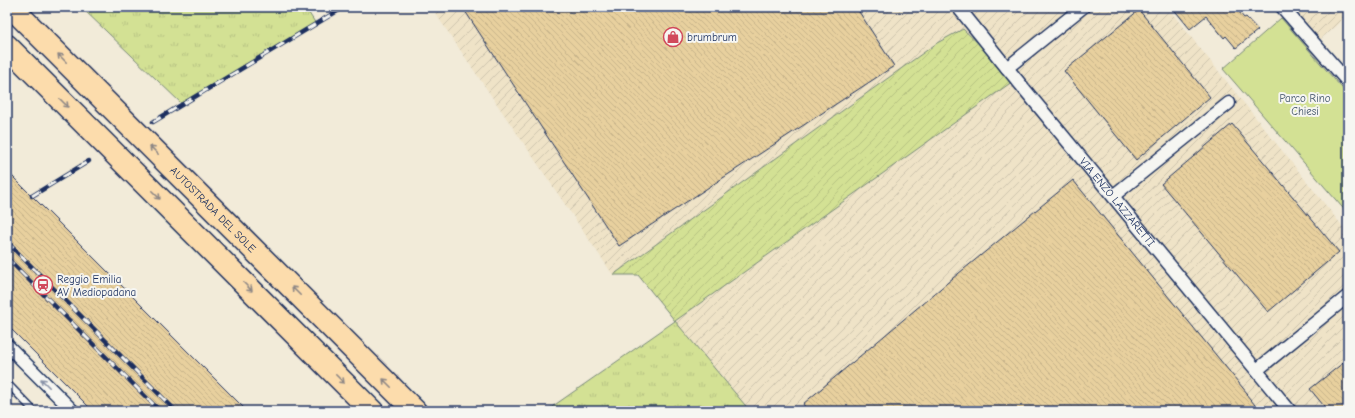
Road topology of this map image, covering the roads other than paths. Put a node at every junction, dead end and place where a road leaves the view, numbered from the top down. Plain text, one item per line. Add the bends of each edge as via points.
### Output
1 (958, 7) edge
2 (1083, 7) edge
3 (1282, 7) edge
4 (14, 9) edge
5 (7, 46) edge
6 (15, 56) edge
7 (1007, 68) junction
8 (1348, 82) edge
9 (1229, 103) dead end
10 (1113, 196) junction
11 (1348, 296) edge
12 (7, 345) edge
13 (1257, 370) junction
14 (7, 383) edge
15 (34, 411) edge
16 (73, 411) edge
17 (372, 411) edge
18 (415, 411) edge
19 (1290, 411) edge

1 - 7 street, VIA ENZO LAZZARETTI
2 - 7 street
3 - 8 street
18 -> 4 highway, AUTOSTRADA DEL SOLE
5 - 6 highway
6 -> 17 highway
7 - 10 street, VIA ENZO LAZZARETTI
9 - 10 street
10 - 13 street, VIA ENZO LAZZARETTI
11 - 13 street
16 -> 12 street
13 - 19 street, VIA ENZO LAZZARETTI
14 - 15 lane

